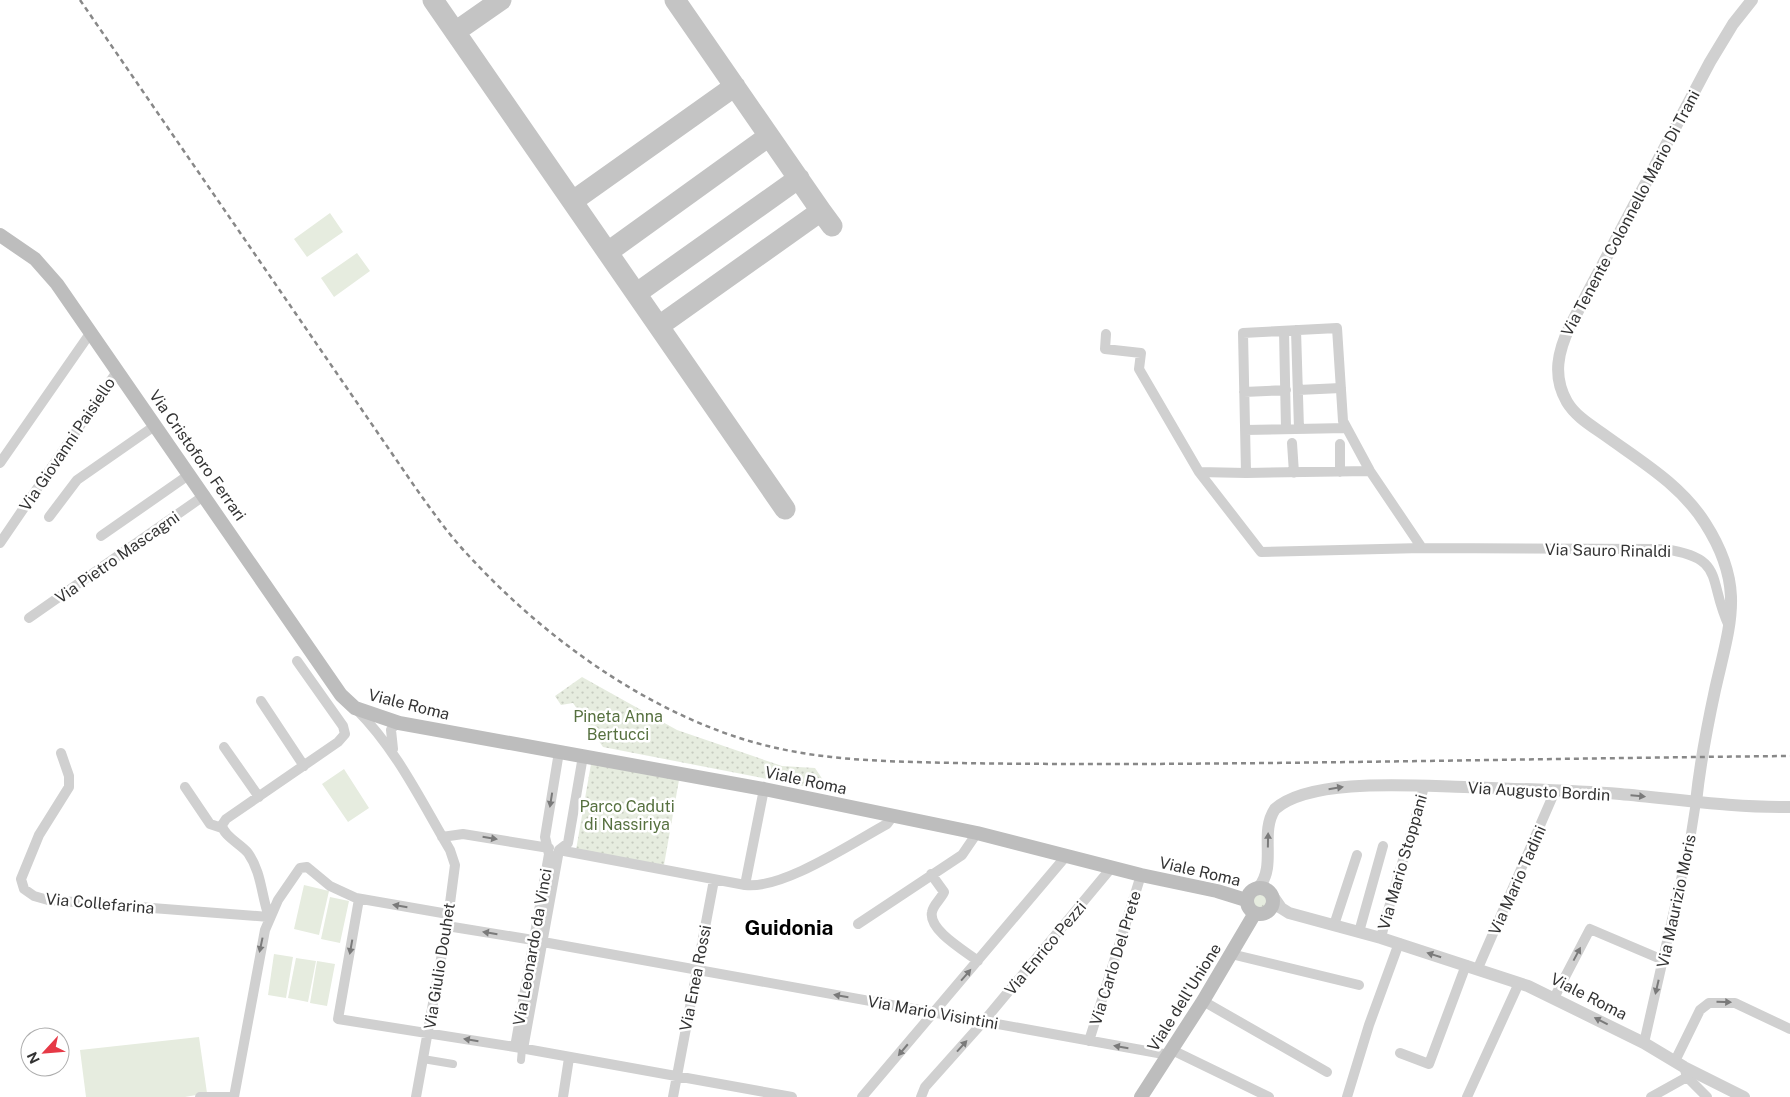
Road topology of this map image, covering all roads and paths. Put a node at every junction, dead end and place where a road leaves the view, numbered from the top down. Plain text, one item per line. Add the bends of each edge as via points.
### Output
1 (1752, 0) edge
2 (0, 235) edge
3 (1296, 330) junction
4 (1284, 331) junction
5 (91, 332) junction
6 (1106, 334) dead end
7 (118, 370) junction
8 (1341, 388) junction
9 (1286, 390) junction
10 (1298, 390) junction
11 (1244, 392) junction
12 (156, 425) junction
13 (1347, 428) junction
14 (1286, 429) junction
15 (1300, 429) junction
16 (1245, 430) junction
17 (1292, 443) dead end
18 (1340, 444) dead end
19 (0, 463) edge
20 (1370, 471) junction
21 (1198, 472) junction
22 (1340, 472) junction
23 (1246, 473) junction
24 (1294, 473) junction
25 (190, 474) junction
26 (205, 496) junction
27 (49, 517) dead end
28 (101, 536) dead end
29 (0, 543) edge
30 (1422, 548) junction
31 (29, 618) dead end
32 (1730, 629) junction
33 (297, 660) dead end
34 (261, 702) dead end
35 (355, 708) junction
36 (396, 722) junction
37 (224, 747) dead end
38 (393, 752) junction
39 (559, 752) junction
40 (61, 753) dead end
41 (583, 756) junction
42 (1701, 758) joint
43 (304, 766) junction
44 (1424, 786) junction
45 (185, 787) dead end
46 (764, 789) junction
47 (1555, 791) junction
48 (259, 796) junction
49 (1696, 802) junction
50 (1790, 807) edge
51 (893, 816) junction
52 (222, 828) junction
53 (977, 833) junction
54 (442, 837) junction
55 (1383, 846) dead end
56 (548, 848) junction
57 (560, 850) junction
58 (1067, 855) junction
59 (1357, 855) dead end
60 (1112, 867) junction
61 (931, 874) junction
62 (1141, 875) junction
63 (714, 880) junction
64 (745, 886) junction
65 (1267, 888) junction
66 (360, 899) junction
67 (1246, 900) junction
68 (1255, 913) junction
69 (448, 914) junction
70 (270, 916) junction
71 (858, 924) dead end
72 (1334, 925) junction
73 (447, 926) junction
74 (1359, 932) junction
75 (1381, 938) junction
76 (538, 941) junction
77 (1399, 944) junction
78 (1231, 954) junction
79 (1663, 960) junction
80 (978, 961) junction
81 (1472, 966) junction
82 (696, 970) junction
83 (1519, 983) junction
84 (1359, 984) dead end
85 (1554, 998) junction
86 (1203, 1000) junction
87 (934, 1012) junction
88 (984, 1022) junction
89 (1790, 1029) edge
90 (428, 1034) junction
91 (1089, 1041) junction
92 (1644, 1043) junction
93 (520, 1048) junction
94 (1171, 1052) junction
95 (1400, 1053) dead end
96 (569, 1058) junction
97 (423, 1059) junction
98 (520, 1060) dead end
99 (452, 1064) dead end
100 (1682, 1068) junction
101 (1327, 1072) dead end
102 (677, 1077) junction
103 (200, 1097) edge
104 (234, 1097) edge
105 (416, 1097) edge
106 (563, 1097) edge
107 (673, 1097) edge
108 (792, 1097) edge
109 (862, 1097) edge
110 (921, 1097) edge
111 (1141, 1097) edge
112 (1269, 1097) edge
113 (1347, 1097) edge
114 (1467, 1097) edge
115 (1651, 1097) edge
116 (1707, 1097) edge
117 (1744, 1097) edge

1 - 32 street, Via Tenente Colonnello Mario Di Trani via 1733,24 1705,71 1570,326 1558,361 1562,392 1574,412 1674,485 1706,524 1726,570 1732,604
2 - 5 main road, Via Cristoforo Ferrari via 45,268
3 - 4 street
3 - 8 street via 1337,328
3 - 10 street
4 - 9 street
4 - 11 street via 1243,334
5 - 7 main road, Via Cristoforo Ferrari
5 - 19 street
6 - 21 street via 1105,349 1141,353 1139,369
7 - 12 main road, Via Cristoforo Ferrari
7 - 29 street, Via Giovanni Paisiello
8 - 10 street
8 - 13 street via 1343,421
9 - 11 street
9 - 14 street
10 - 15 street
11 - 16 street
12 - 25 main road, Via Cristoforo Ferrari
12 - 27 street via 77,480
13 - 15 street
13 - 20 street
14 - 15 street
14 - 16 street
16 - 23 street
17 - 24 street
18 - 22 street
20 - 22 street
20 - 30 street
21 - 23 street
21 - 30 street, Via Sauro Rinaldi via 1262,552
22 - 24 street
23 - 24 street
25 - 26 main road, Via Cristoforo Ferrari
25 - 28 street
26 - 31 street, Via Pietro Mascagni
26 - 35 main road, Via Cristoforo Ferrari via 341,695
30 - 32 street, Via Sauro Rinaldi via 1664,549 1689,553 1711,570
32 - 42 street, Via Tenente Colonnello Mario Di Trani
33 - 43 street via 345,731 340,741
34 - 43 street
35 - 36 main road, Viale Roma
35 - 38 street, Via Giulio Douhet
36 - 38 street via 390,735
36 - 39 main road, Viale Roma
37 - 48 street
38 - 54 street, Via Giulio Douhet
39 - 41 main road, Viale Roma
39 -> 56 street, Via Leonardo da Vinci via 545,837
40 - 70 street, Via Collefarina via 69,776 69,787 40,835 21,879 24,889 48,900
41 - 46 main road, Viale Roma
41 - 57 street, Via Leonardo da Vinci via 568,843
42 - 49 street, Via Maurizio Moris
43 - 48 street
44 - 47 street, Via Augusto Bordin
65 -> 44 street, Via Augusto Bordin via 1270,819 1277,807 1337,787
44 - 75 street, Via Mario Stoppani
45 - 52 street via 210,824
46 - 51 main road, Viale Roma
46 - 64 street
47 -> 49 street, Via Augusto Bordin
47 - 81 street, Via Mario Tadini
48 - 52 street via 226,819
49 - 50 street, Via Augusto Bordin
49 - 79 street, Via Maurizio Moris
51 - 53 main road, Viale Roma
51 - 64 street via 887,824 788,877 764,885
52 - 70 street via 255,864
53 - 58 main road, Viale Roma
53 - 61 street via 962,855
54 -> 56 street via 463,834
54 - 69 street, Via Giulio Douhet via 455,865
55 - 74 street
56 - 76 street, Via Leonardo da Vinci
57 - 63 street
57 - 76 street, Via Leonardo da Vinci
58 - 60 main road, Viale Roma
58 - 80 street
59 - 72 street
60 - 62 main road, Viale Roma
60 - 88 street, Via Enrico Pezzi
61 - 71 street
61 - 80 street via 944,892 932,909 932,919 941,933
62 - 67 main road, Viale Roma
62 - 91 street, Via Carlo Del Prete
63 - 64 street
63 - 82 street, Via Enea Rossi
65 - 67 main road, Viale Roma via 1249,893
65 - 68 main road via 1273,903 1262,914
65 - 72 street, Viale Roma via 1281,908 1289,913
69 -> 66 street
66 - 70 street via 330,886 307,867 300,868
66 -> 90 street via 338,1019
67 - 68 main road, Viale Roma via 1248,908
68 - 78 main road, Viale dell'Unione
69 - 73 street, Via Giulio Douhet
70 -> 104 street via 260,948
72 - 74 street, Viale Roma
76 -> 73 street, Via Mario Visintini
73 - 90 street, Via Giulio Douhet
74 - 75 street, Viale Roma
75 - 77 street, Viale Roma
76 - 82 street, Via Mario Visintini
76 - 93 street, Via Leonardo da Vinci
81 -> 77 street, Viale Roma
77 - 113 street via 1368,1025
78 - 84 street
78 - 86 main road, Viale dell'Unione
85 -> 79 street via 1590,929
79 -> 92 street, Via Maurizio Moris
87 -> 80 street
81 - 83 street, Viale Roma
81 - 95 street, Via Mario Tadini via 1429,1064
87 -> 82 street, Via Mario Visintini
82 - 102 street, Via Enea Rossi
83 - 85 street, Viale Roma
83 - 114 street
92 -> 85 street, Viale Roma
86 - 94 main road, Viale dell'Unione
86 - 101 street
87 - 88 street, Via Mario Visintini
87 -> 109 street
88 - 91 street, Via Mario Visintini
110 -> 88 street, Via Enrico Pezzi via 925,1087
100 -> 89 street via 1700,1010 1710,1002 1735,1003
93 -> 90 street
90 - 97 street, Via Giulio Douhet
94 -> 91 street, Via Mario Visintini
92 - 100 street, Viale Roma
93 - 96 street
93 - 98 street
94 - 111 main road, Viale dell'Unione
94 - 112 street, Via Mario Visintini
96 - 102 street
96 - 106 street
97 - 99 street
97 - 105 street, Via Giulio Douhet
100 - 115 street
100 - 116 street
100 - 117 street, Viale Roma
102 - 107 street, Via Enea Rossi
102 - 108 street
103 - 104 street

